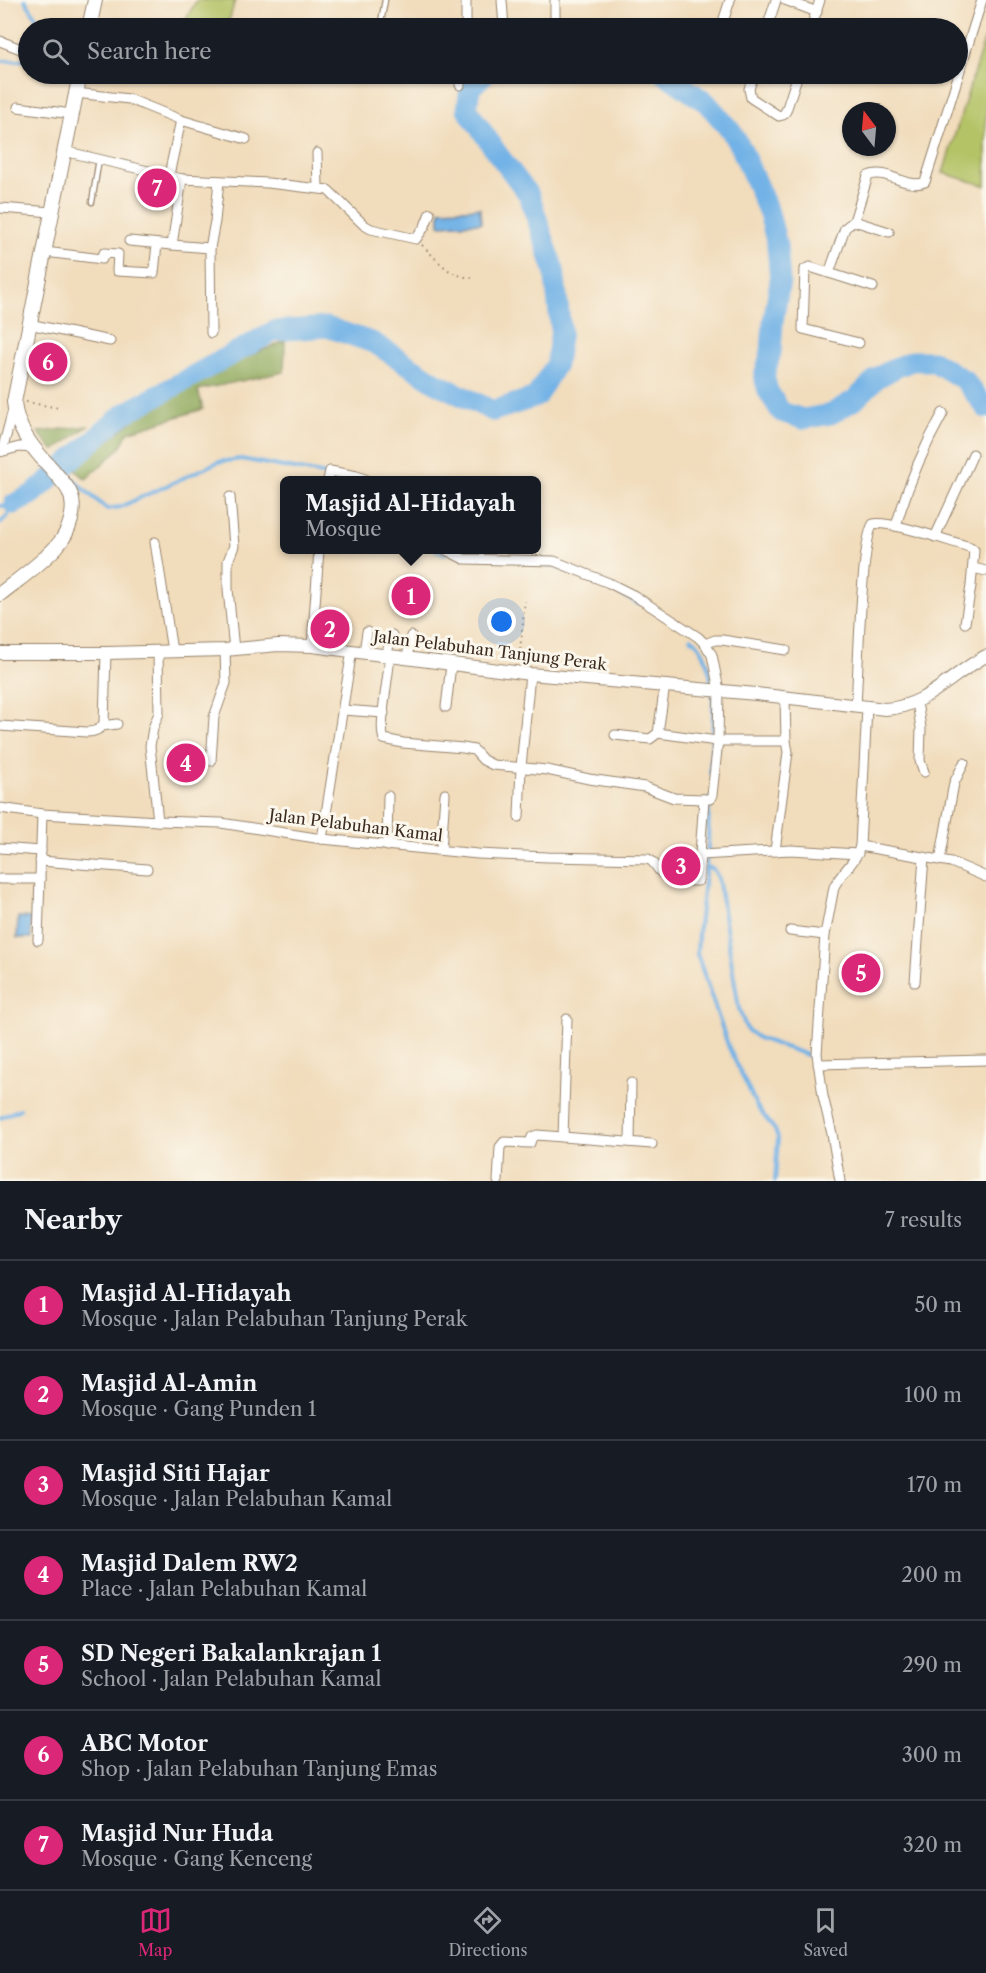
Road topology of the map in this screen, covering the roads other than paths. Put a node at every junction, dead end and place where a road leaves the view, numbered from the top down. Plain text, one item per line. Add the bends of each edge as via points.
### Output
1 (95, 0) edge
2 (385, 0) edge
3 (466, 0) edge
4 (502, 0) edge
5 (555, 0) edge
6 (730, 0) edge
7 (776, 0) edge
8 (785, 0) edge
9 (820, 0) edge
10 (982, 0) edge
11 (817, 12) junction
12 (91, 18) edge
13 (382, 18) edge
14 (466, 18) edge
15 (503, 18) edge
16 (555, 18) edge
17 (724, 18) edge
18 (770, 18) edge
19 (815, 18) edge
20 (0, 41) edge
21 (968, 45) edge
22 (18, 48) edge
23 (78, 84) edge
24 (751, 84) edge
25 (795, 84) edge
26 (956, 84) edge
27 (76, 93) junction
28 (18, 107) dead end
29 (72, 114) junction
30 (181, 120) junction
31 (246, 139) dead end
32 (64, 151) junction
33 (316, 153) dead end
34 (99, 159) junction
35 (170, 176) junction
36 (182, 179) junction
37 (219, 181) junction
38 (318, 188) junction
39 (92, 202) dead end
40 (163, 202) dead end
41 (0, 208) edge
42 (52, 212) junction
43 (430, 213) dead end
44 (854, 221) junction
45 (889, 232) dead end
46 (129, 241) dead end
47 (157, 244) junction
48 (172, 245) junction
49 (210, 248) junction
50 (45, 252) junction
51 (829, 273) junction
52 (873, 287) dead end
53 (30, 324) junction
54 (211, 333) dead end
55 (110, 341) dead end
56 (859, 343) dead end
57 (15, 401) junction
58 (943, 413) dead end
59 (34, 450) junction
60 (1, 452) edge
61 (973, 454) dead end
62 (230, 497) dead end
63 (896, 526) junction
64 (935, 537) junction
65 (155, 542) dead end
66 (319, 554) edge
67 (455, 554) edge
68 (973, 568) junction
69 (986, 571) edge
70 (0, 594) edge
71 (965, 623) dead end
72 (367, 632) dead end
73 (392, 635) dead end
74 (411, 636) dead end
75 (705, 644) junction
76 (312, 646) junction
77 (229, 650) junction
78 (786, 650) dead end
79 (158, 651) junction
80 (172, 651) junction
81 (358, 651) junction
82 (0, 653) edge
83 (106, 653) junction
84 (388, 656) junction
85 (986, 656) edge
86 (407, 658) junction
87 (451, 665) junction
88 (524, 673) junction
89 (665, 685) junction
90 (714, 690) junction
91 (785, 697) junction
92 (917, 702) junction
93 (446, 707) dead end
94 (862, 707) junction
95 (343, 710) junction
96 (384, 713) junction
97 (117, 724) dead end
98 (0, 726) edge
99 (102, 726) junction
100 (658, 733) junction
101 (615, 735) dead end
102 (715, 741) junction
103 (786, 741) junction
104 (211, 761) dead end
105 (964, 763) dead end
106 (521, 767) junction
107 (924, 772) dead end
108 (445, 794) dead end
109 (388, 796) dead end
110 (706, 799) junction
111 (0, 808) edge
112 (42, 814) junction
113 (519, 817) dead end
114 (158, 821) junction
115 (322, 839) junction
116 (387, 846) junction
117 (0, 849) edge
118 (441, 850) junction
119 (775, 850) junction
120 (859, 850) junction
121 (705, 854) junction
122 (40, 856) junction
123 (924, 857) junction
124 (940, 860) junction
125 (147, 869) dead end
126 (986, 877) edge
127 (0, 879) edge
128 (40, 879) junction
129 (790, 931) dead end
130 (825, 935) junction
131 (38, 940) dead end
132 (915, 982) dead end
133 (567, 1019) dead end
134 (986, 1060) edge
135 (818, 1064) junction
136 (632, 1083) dead end
137 (563, 1137) junction
138 (630, 1142) junction
139 (652, 1144) dead end
140 (498, 1181) edge
141 (840, 1181) edge

1 - 12 main road
2 - 13 lane
3 - 14 street
4 - 15 street
5 - 16 street
6 - 17 street
7 - 18 street
8 - 11 street
9 - 11 street
10 - 21 street
11 - 19 street
20 - 22 street
23 - 27 main road
24 - 25 street via 751,98 780,116 786,111
26 - 44 street via 925,182 917,184 872,174 866,180
27 - 29 main road
27 - 30 street via 129,99
28 - 29 street
29 - 32 main road
30 - 31 street
30 - 35 street
32 - 34 street
32 - 42 main road
33 - 38 street
34 - 35 street
34 - 39 lane
35 - 36 street
35 - 40 street
36 - 37 street
36 - 48 street
37 - 38 street
37 - 49 street
38 - 43 street via 327,190 364,225 416,239
41 - 42 street
42 - 50 main road
44 - 45 street
44 - 51 street via 845,228
46 - 47 street
47 - 48 street
47 - 50 street via 154,273 117,271 118,254 104,253 102,259
48 - 49 street
49 - 54 street
50 - 53 main road
51 - 52 street
51 - 56 street via 805,269 803,329
53 - 55 street
53 - 57 main road
57 - 59 main road via 19,424
57 - 60 street
58 - 63 street via 905,494
59 - 60 street via 20,447
59 - 70 main road via 70,492 69,525 55,548
61 - 64 street
62 - 77 street via 234,546 228,561
63 - 64 street
63 - 94 street via 877,523 868,535
64 - 68 street via 972,548
65 - 80 street
66 - 76 street
67 - 75 street via 464,559 554,561 635,596
68 - 69 street
68 - 71 street
72 - 81 street
73 - 84 street
74 - 86 street
75 - 78 street via 722,640
75 - 90 street via 712,655
76 - 77 street, Jalan Pelabuhan Tanjung Perak
76 - 81 street, Jalan Pelabuhan Tanjung Perak
77 - 80 street, Jalan Pelabuhan Tanjung Perak
77 - 104 street via 226,683 214,717
79 - 80 street, Jalan Pelabuhan Tanjung Perak
79 - 83 street, Jalan Pelabuhan Tanjung Perak
79 - 114 street via 159,713 150,747
81 - 84 street, Jalan Pelabuhan Tanjung Perak
81 - 95 street
82 - 83 street, Jalan Pelabuhan Tanjung Perak
83 - 99 street
84 - 86 street, Jalan Pelabuhan Tanjung Perak
84 - 96 street
85 - 92 street
86 - 87 street, Jalan Pelabuhan Tanjung Perak
87 - 88 street, Jalan Pelabuhan Tanjung Perak
87 - 93 street
88 - 89 street, Jalan Pelabuhan Tanjung Perak
88 - 106 street
89 - 90 street, Jalan Pelabuhan Tanjung Perak
89 - 100 street
90 - 91 street, Jalan Pelabuhan Tanjung Perak
90 - 102 street
91 - 94 street, Jalan Pelabuhan Tanjung Perak
91 - 103 street
92 - 94 street, Jalan Pelabuhan Tanjung Perak via 895,708
92 - 107 street
94 - 120 street
95 - 96 street
95 - 115 street
96 - 106 street via 383,739 474,750 486,763
97 - 99 street
98 - 99 street via 94,732
100 - 101 street via 650,739
100 - 102 street
102 - 103 street
102 - 110 street
103 - 119 street via 788,752
105 - 124 street via 954,783
106 - 110 street via 633,784 675,798
106 - 113 street
108 - 118 street
109 - 116 street
110 - 121 street
111 - 112 street, Jalan Pelabuhan Kamal
112 - 114 street, Jalan Pelabuhan Kamal
112 - 122 street
114 - 115 street, Jalan Pelabuhan Kamal via 221,823
115 - 116 street, Jalan Pelabuhan Kamal
116 - 118 street, Jalan Pelabuhan Kamal
117 - 122 street
118 - 121 street, Jalan Pelabuhan Kamal via 648,859 668,877 698,881
119 - 120 street
119 - 121 street
120 - 123 street
120 - 130 street via 834,887
122 - 125 street
122 - 128 street
123 - 124 street
123 - 132 street
124 - 126 street
127 - 128 street
128 - 131 street
129 - 130 street
130 - 135 street
133 - 137 street
134 - 135 street
135 - 141 street
136 - 138 street
137 - 138 street
137 - 140 street via 537,1135 530,1143 501,1144
138 - 139 street

